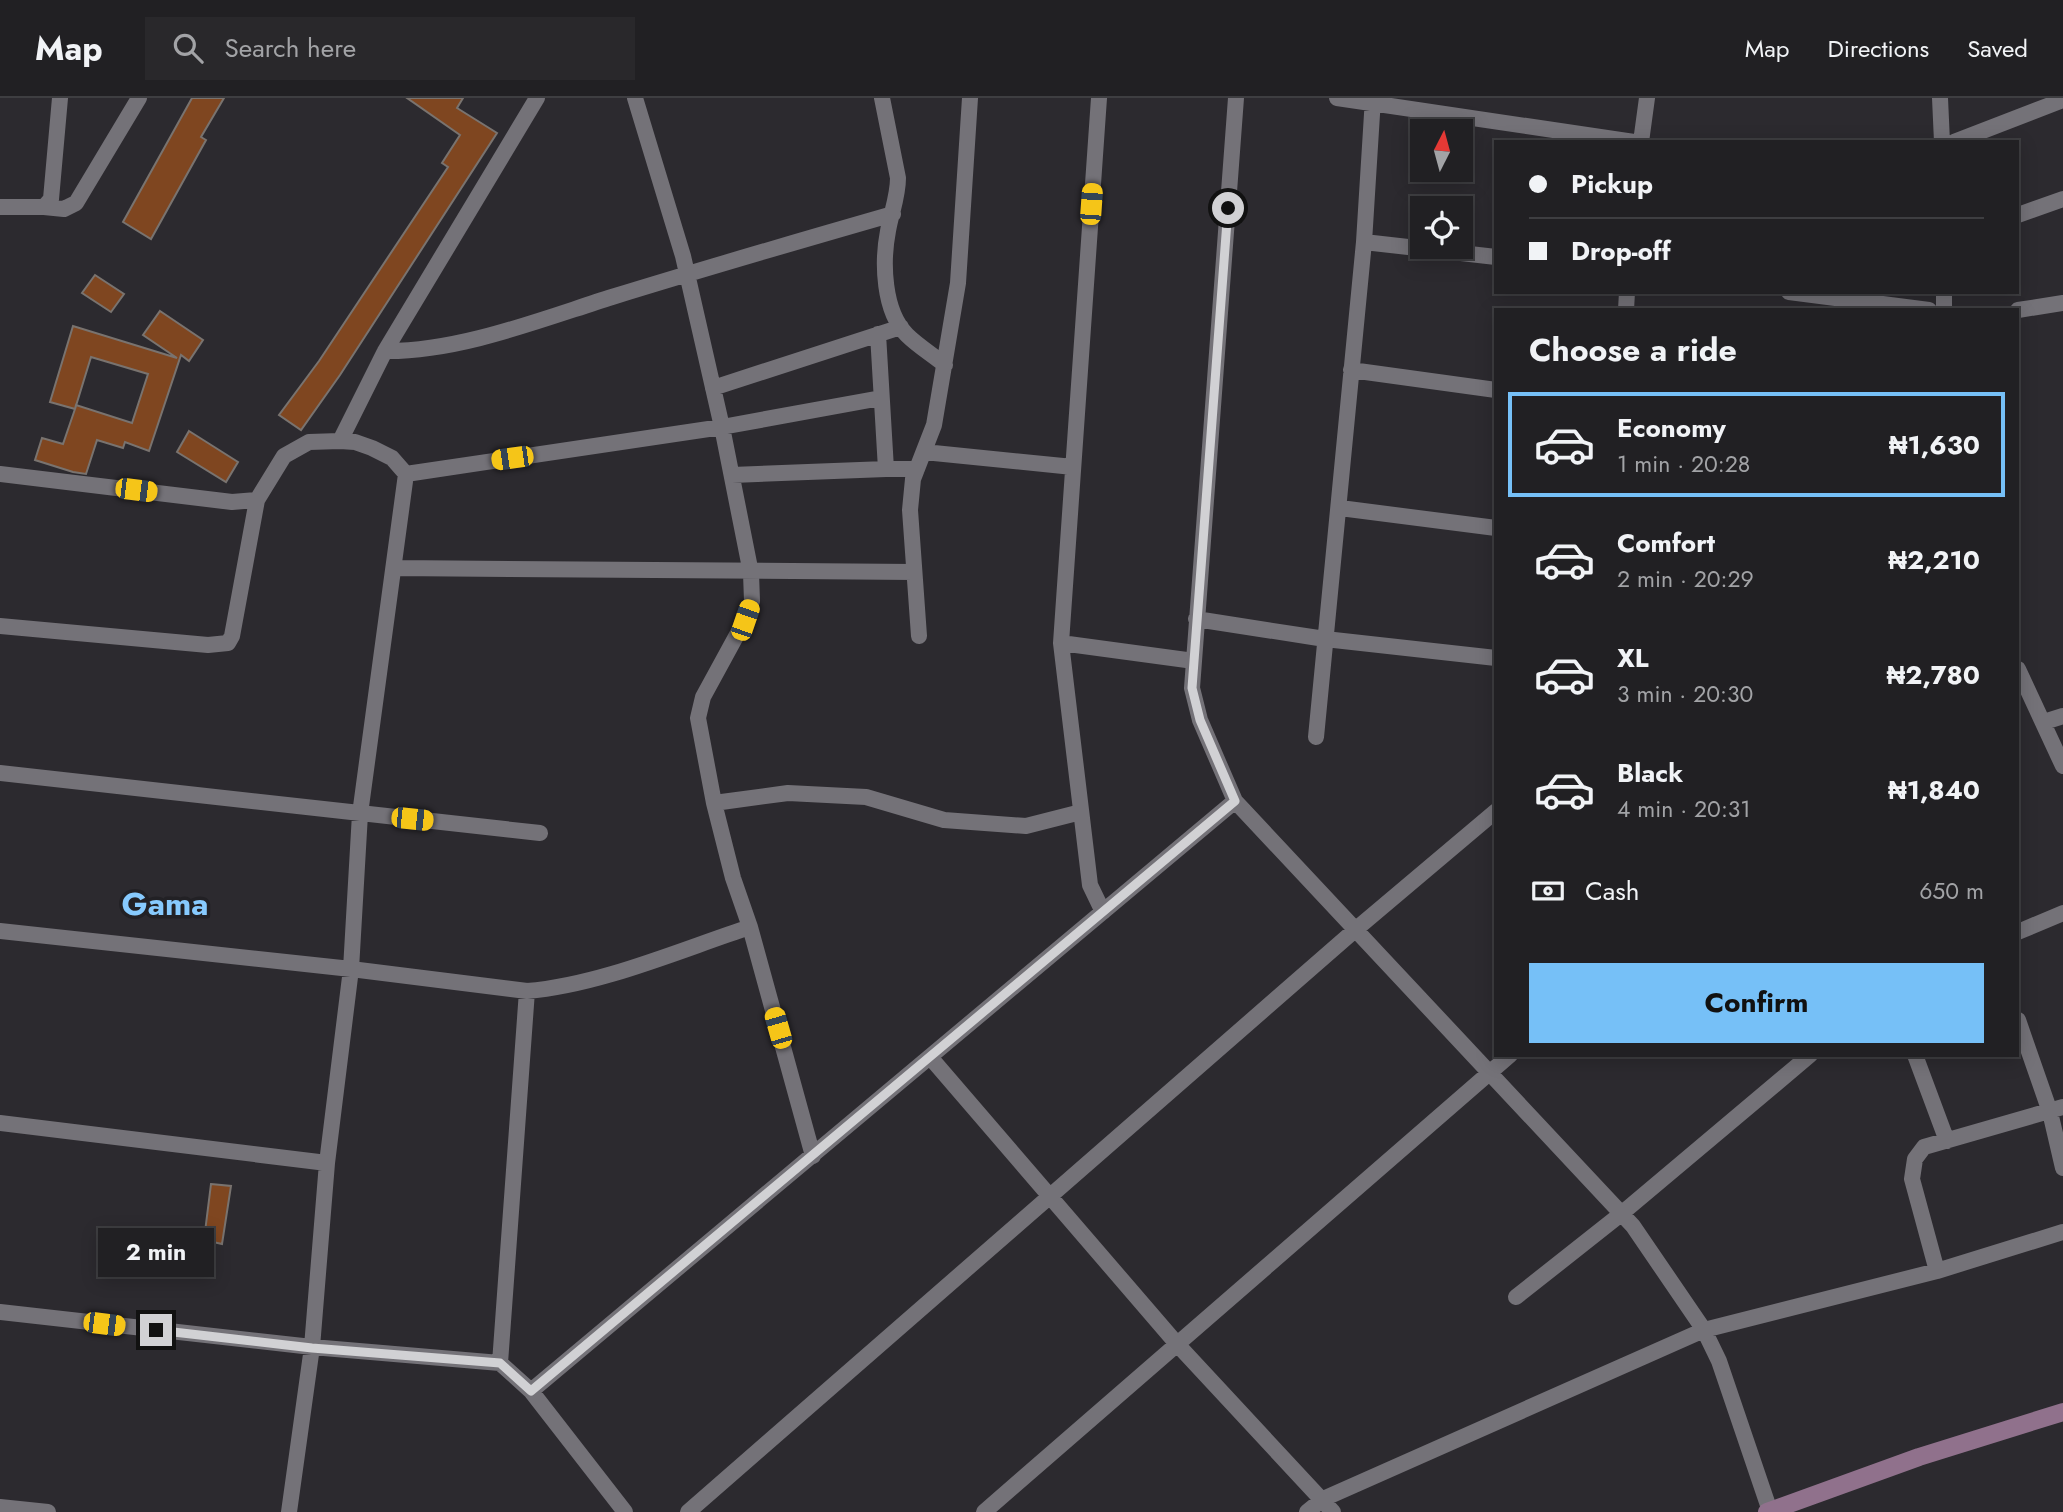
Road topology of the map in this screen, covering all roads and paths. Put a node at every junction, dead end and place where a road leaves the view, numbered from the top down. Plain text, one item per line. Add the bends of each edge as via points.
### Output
1 (60, 98) edge
2 (139, 98) edge
3 (537, 98) edge
4 (635, 98) edge
5 (882, 98) edge
6 (970, 98) edge
7 (1099, 98) edge
8 (1236, 98) edge
9 (1337, 98) edge
10 (1647, 98) edge
11 (1940, 98) edge
12 (1373, 100) edge
13 (2063, 100) edge
14 (1622, 140) edge
15 (1641, 140) edge
16 (1942, 140) edge
17 (1959, 140) edge
18 (2063, 199) edge
19 (0, 207) edge
20 (44, 207) junction
21 (893, 214) junction
22 (2019, 215) edge
23 (1364, 242) junction
24 (1494, 257) edge
25 (686, 274) junction
26 (1805, 294) edge
27 (2063, 303) edge
28 (1913, 308) edge
29 (2019, 310) edge
30 (901, 327) junction
31 (878, 334) junction
32 (386, 351) junction
33 (945, 365) junction
34 (1351, 370) junction
35 (713, 388) junction
36 (1494, 390) edge
37 (881, 398) junction
38 (722, 427) junction
39 (340, 440) junction
40 (924, 452) junction
41 (1073, 467) junction
42 (886, 468) junction
43 (917, 470) junction
44 (0, 474) edge
45 (406, 474) junction
46 (732, 475) junction
47 (257, 500) junction
48 (1340, 508) junction
49 (1494, 528) edge
50 (394, 568) junction
51 (914, 572) junction
52 (751, 573) junction
53 (1196, 619) junction
54 (0, 626) edge
55 (919, 636) dead end
56 (1325, 639) junction
57 (1061, 643) junction
58 (1494, 658) edge
59 (1194, 661) junction
60 (2019, 671) edge
61 (2063, 716) edge
62 (2044, 722) junction
63 (1316, 737) dead end
64 (2063, 766) edge
65 (0, 773) edge
66 (1235, 801) junction
67 (714, 803) junction
68 (1081, 812) junction
69 (1494, 813) edge
70 (360, 814) junction
71 (540, 833) dead end
72 (1103, 912) junction
73 (2063, 913) edge
74 (750, 927) junction
75 (1355, 930) junction
76 (0, 931) edge
77 (2019, 932) edge
78 (351, 969) junction
79 (527, 991) junction
80 (2019, 1022) edge
81 (930, 1057) junction
82 (1508, 1057) edge
83 (1808, 1057) edge
84 (1916, 1057) edge
85 (1489, 1073) junction
86 (2056, 1110) edge
87 (0, 1123) edge
88 (1947, 1141) junction
89 (813, 1156) junction
90 (327, 1163) junction
91 (2063, 1168) edge
92 (1050, 1196) junction
93 (1621, 1214) junction
94 (2062, 1235) edge
95 (1937, 1271) junction
96 (1516, 1297) dead end
97 (0, 1312) edge
98 (1704, 1330) junction
99 (1177, 1344) junction
100 (312, 1348) junction
101 (500, 1363) junction
102 (531, 1391) junction
103 (2063, 1412) edge
104 (1323, 1499) junction
105 (0, 1507) edge
106 (1768, 1511) edge
107 (48, 1512) edge
108 (289, 1512) edge
109 (625, 1512) edge
110 (688, 1512) edge
111 (984, 1512) edge
112 (1307, 1512) edge
113 (1333, 1512) edge

1 - 20 street via 51,199
2 - 20 street via 76,203 64,209
3 - 32 street
4 - 25 street
5 - 21 street via 898,178
6 - 33 street via 958,284
7 - 41 street
8 - 53 street
9 - 12 street
10 - 15 street
11 - 16 street
12 - 14 street
12 - 23 street
13 - 17 street
18 - 22 street
19 - 20 street
21 - 25 street
21 - 30 street via 885,250 886,284
23 - 24 street
23 - 34 street
25 - 32 street via 451,344 411,352
25 - 35 street
26 - 28 street
27 - 29 street
30 - 31 street
30 - 33 street
31 - 35 street
31 - 37 street
32 - 39 street
33 - 40 street
34 - 36 street
34 - 48 street
35 - 38 street
37 - 38 street
37 - 42 street
38 - 45 street
38 - 46 street
39 - 45 street via 372,447 392,458
39 - 47 street via 309,442 284,456
40 - 41 street
40 - 43 street
41 - 57 street
42 - 43 street
42 - 46 street
43 - 51 street via 910,510
44 - 47 street via 232,502
45 - 50 street
46 - 52 street
47 - 54 street via 228,643
48 - 49 street
48 - 56 street
50 - 52 street
50 - 70 street
51 - 52 street
51 - 55 street
52 - 67 street via 751,601 745,620 703,697 698,718
53 - 56 street
53 - 59 street
56 - 58 street
56 - 63 street
57 - 59 street
57 - 68 street
59 - 66 street via 1192,688 1200,720
60 - 62 street
61 - 62 street
62 - 64 street
65 - 70 street
66 - 72 street
66 - 75 street
67 - 68 street via 788,793 866,797 944,820 1026,826
67 - 74 street
68 - 72 street via 1090,884
69 - 75 street
70 - 71 street
70 - 78 street
72 - 81 street
73 - 77 street
74 - 79 street via 584,982
74 - 89 street
75 - 85 street
75 - 92 street
76 - 78 street
78 - 79 street
78 - 90 street
79 - 101 street
80 - 86 street
81 - 89 street
81 - 92 street
82 - 85 street
83 - 93 street
84 - 88 street
85 - 93 street
85 - 99 street
86 - 88 street
86 - 91 street
87 - 90 street
88 - 95 street via 1924,1147 1915,1159 1912,1179
89 - 102 street
90 - 100 street
92 - 99 street
92 - 110 street
93 - 96 street
93 - 98 street
94 - 95 street
95 - 98 street
97 - 100 street
98 - 104 street
98 - 106 street via 1719,1361
99 - 104 street
99 - 111 street
100 - 101 street
100 - 108 street
101 - 102 street
102 - 109 street
103 - 106 street
104 - 112 street
104 - 113 street
105 - 107 street

